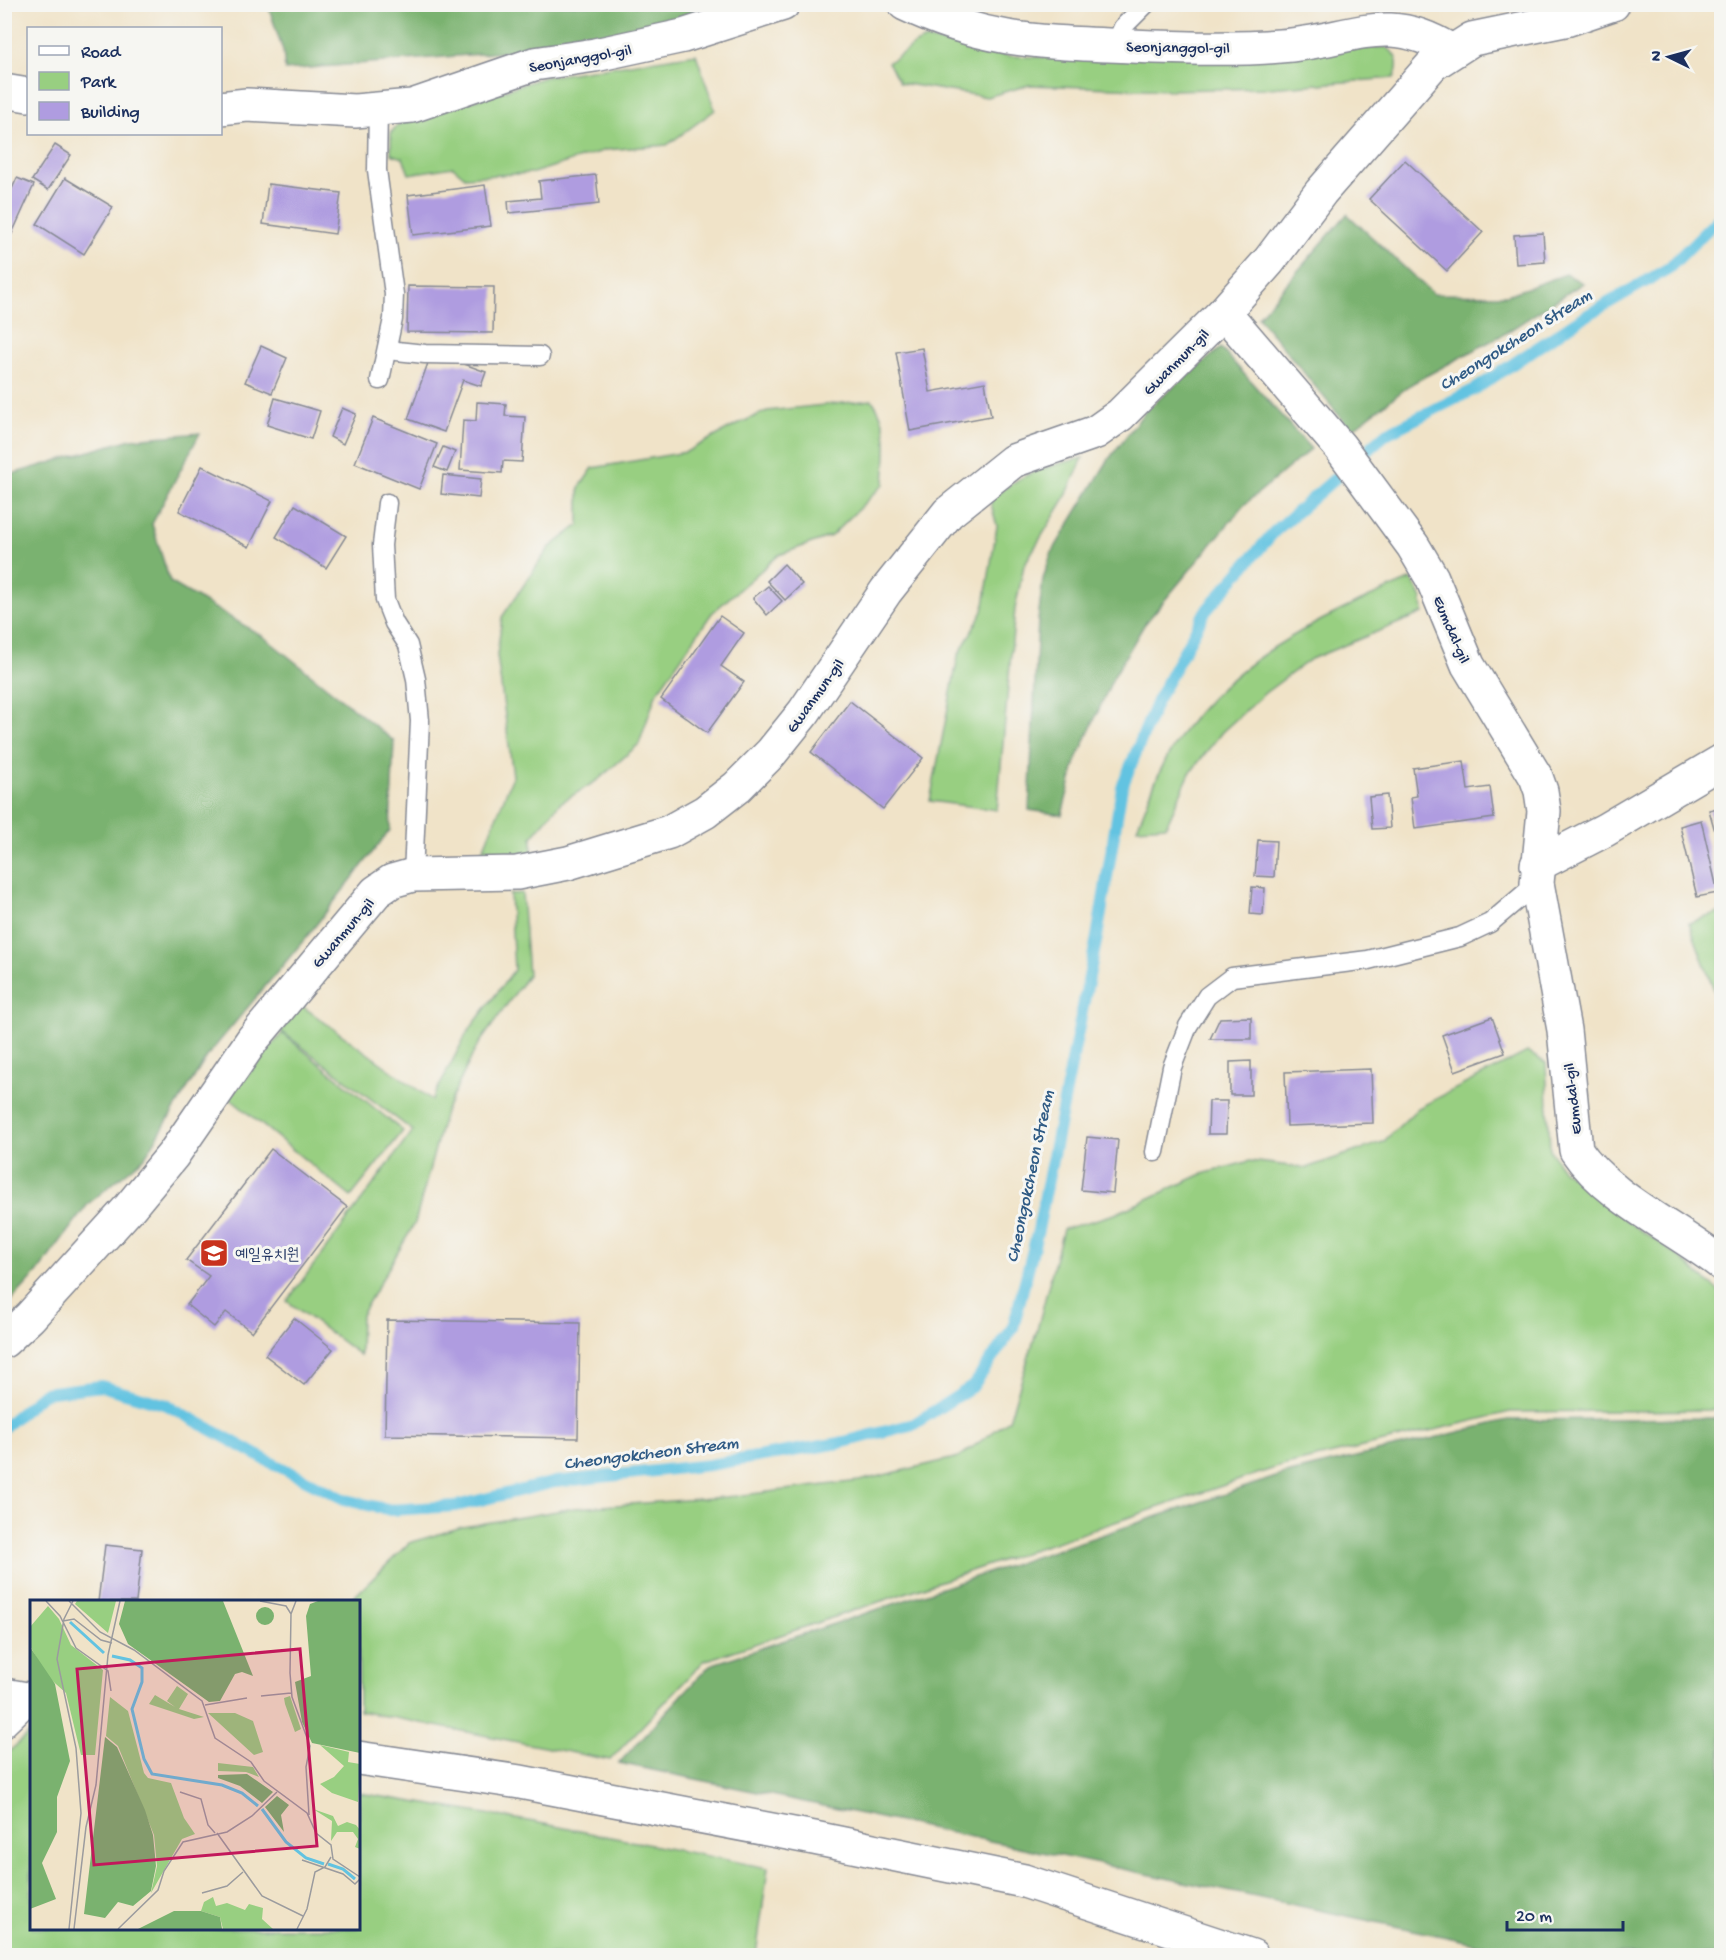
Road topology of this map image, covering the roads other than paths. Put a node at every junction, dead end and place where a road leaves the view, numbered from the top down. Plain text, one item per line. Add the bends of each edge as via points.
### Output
1 (783, 4) edge
2 (905, 4) edge
3 (1146, 4) edge
4 (1613, 4) edge
5 (1115, 45) junction
6 (1451, 51) junction
7 (4, 91) edge
8 (27, 95) edge
9 (222, 108) edge
10 (378, 110) junction
11 (1224, 312) junction
12 (387, 350) junction
13 (540, 356) dead end
14 (380, 380) dead end
15 (387, 503) dead end
16 (1722, 761) edge
17 (1537, 874) junction
18 (413, 875) junction
19 (1155, 1152) dead end
20 (1722, 1264) edge
21 (4, 1341) edge
22 (4, 1695) edge
23 (30, 1701) edge
24 (30, 1703) edge
25 (4, 1729) edge
26 (360, 1758) edge
27 (1252, 1956) edge

1 - 10 main road, Seonjanggol-gil via 683,36 534,64 412,106
2 - 5 main road, Seonjanggol-gil via 969,30 998,37
3 - 5 lane via 1123,27
4 - 6 main road, Gwanmun-gil via 1569,19 1472,39
5 - 6 main road, Seonjanggol-gil via 1280,46 1393,28 1434,40
6 - 11 main road, Gwanmun-gil via 1410,88
7 - 8 main road
9 - 10 main road, Seonjanggol-gil via 247,105
10 - 12 lane via 377,170 394,294
11 - 17 main road, Eumdal-gil via 1340,447 1432,578 1468,665 1541,791 1544,811
11 - 18 main road, Gwanmun-gil via 1120,415 1096,432 1013,461 948,513 886,591 804,712 737,787 705,812 641,842 544,869
12 - 13 lane
12 - 14 lane
15 - 18 lane via 382,545 385,600 408,645 420,721
16 - 17 main road
17 - 19 lane via 1490,923 1460,937 1368,960 1232,977 1207,996 1188,1026 1172,1067
17 - 20 main road, Eumdal-gil via 1564,1030 1576,1150 1601,1179
18 - 21 main road, Gwanmun-gil via 392,881 353,916 253,1039 166,1164
22 - 23 main road
24 - 25 lane
26 - 27 main road via 544,1787 1024,1881

